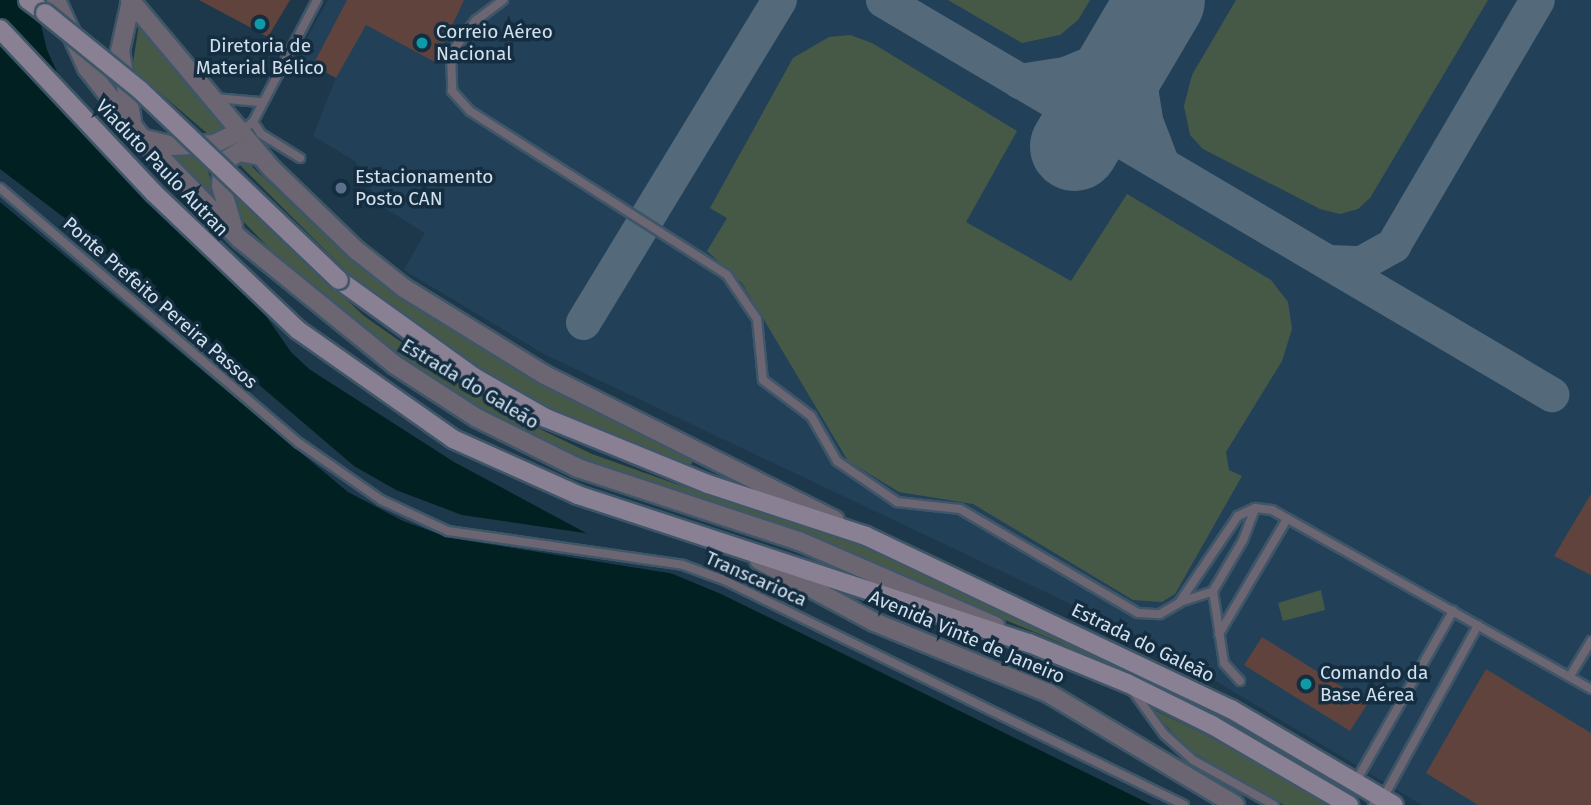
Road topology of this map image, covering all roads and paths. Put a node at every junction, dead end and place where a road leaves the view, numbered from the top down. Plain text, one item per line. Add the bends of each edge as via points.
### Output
1 (28, 0) edge
2 (56, 0) edge
3 (317, 0) edge
4 (503, 0) edge
5 (130, 1) edge
6 (0, 29) edge
7 (212, 97) junction
8 (260, 102) junction
9 (247, 126) junction
10 (141, 136) junction
11 (275, 143) junction
12 (260, 156) junction
13 (300, 158) dead end
14 (0, 188) edge
15 (240, 239) junction
16 (339, 281) joint
17 (298, 330) joint
18 (299, 443) joint
19 (1255, 508) junction
20 (1287, 519) junction
21 (866, 536) junction
22 (714, 540) junction
23 (1213, 591) junction
24 (1180, 602) junction
25 (1452, 611) junction
26 (1478, 625) junction
27 (1219, 635) junction
28 (1591, 641) edge
29 (1029, 643) junction
30 (1570, 676) junction
31 (1240, 681) dead end
32 (1127, 683) junction
33 (1591, 689) edge
34 (1356, 781) junction
35 (1383, 803) edge
36 (1184, 805) edge
37 (1235, 805) edge
38 (1274, 805) edge
39 (1349, 805) edge

1 - 16 main road, Viaduto Paulo Autran, bridge via 140,90
2 - 10 street, Estrada do Galeão via 87,68
3 - 8 lane
4 - 24 lane via 476,20 451,54 452,91 470,111 727,275 757,319 762,380 811,416 837,461 897,502 960,509 1138,613 1160,614
5 - 7 street, Estrada do Galeão
5 - 10 street via 120,51 126,103
6 - 17 main road, Viaduto Paulo Autran via 154,193
7 - 8 lane
7 - 9 street, Estrada do Galeão
8 - 9 lane
9 - 10 street via 214,144 173,146
9 - 11 lane
9 - 12 street, Estrada do Galeão
10 - 15 street, Estrada do Galeão
11 - 12 lane
11 - 13 lane
12 - 15 street via 233,153 221,167 225,205
12 - 21 street, Estrada do Galeão via 356,250 480,337 545,375
14 - 18 lane, Ponte Prefeito Pereira Passos
15 - 29 street, Estrada do Galeão via 395,365 537,450 652,494 799,541 890,577
16 - 21 main road, Estrada do Galeão via 474,377 546,418 708,484
17 - 22 main road, Estrada do Galeão via 382,393 486,456 579,495
18 - 36 lane, Transcarioca via 380,500 448,531 683,565 724,580
19 - 20 lane
19 - 23 lane via 1243,540
19 - 24 lane via 1238,516
20 - 25 lane
20 - 27 lane
21 - 34 main road, Estrada do Galeão via 1219,703
22 - 29 main road, Estrada do Galeão
22 - 37 street, Avenida Vinte de Janeiro via 874,622 1048,692
23 - 24 lane
23 - 27 lane
25 - 26 lane
25 - 34 lane
26 - 30 lane
26 - 35 lane
27 - 31 lane via 1224,663
28 - 30 lane
29 - 32 main road, Estrada do Galeão
30 - 33 lane
32 - 38 lane via 1164,734 1193,760
32 - 39 main road, Estrada do Galeão via 1212,725
34 - 35 main road, Estrada do Galeão

